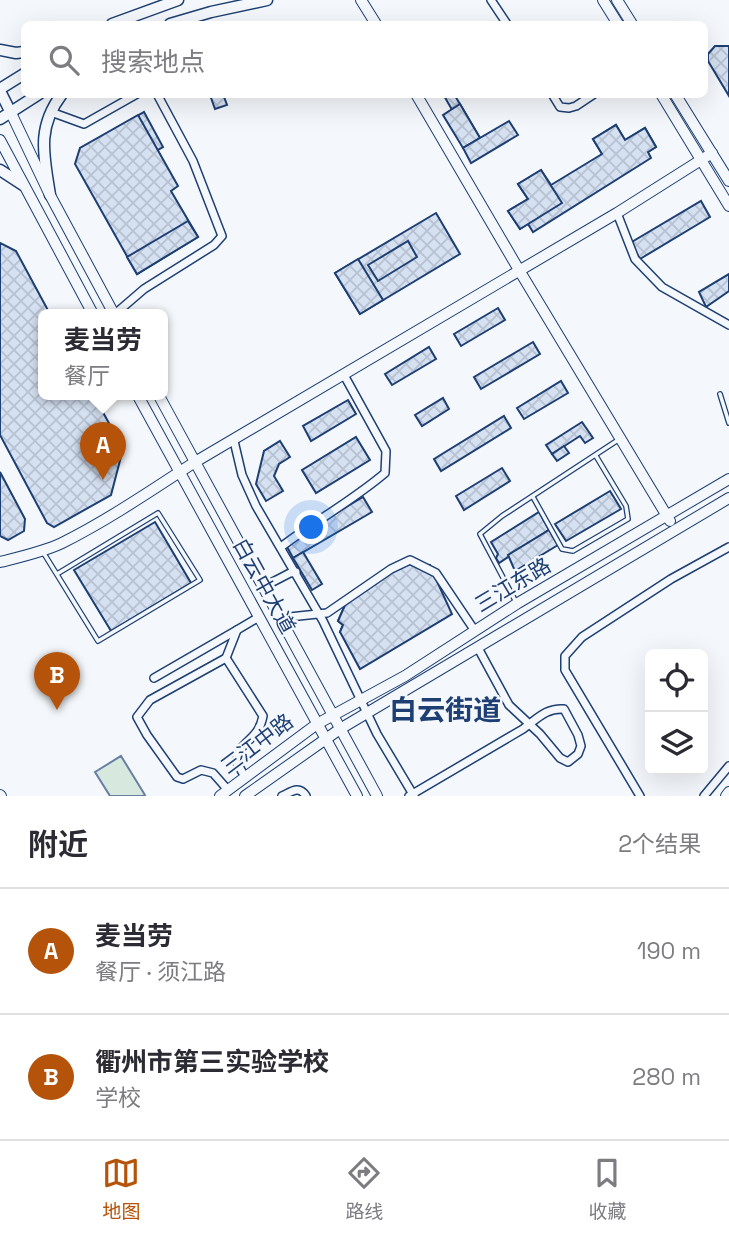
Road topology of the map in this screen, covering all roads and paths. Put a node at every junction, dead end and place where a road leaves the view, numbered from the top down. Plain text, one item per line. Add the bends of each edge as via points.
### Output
1 (178, 0) edge
2 (267, 0) edge
3 (361, 0) edge
4 (491, 0) edge
5 (603, 0) edge
6 (617, 0) edge
7 (119, 21) edge
8 (180, 21) edge
9 (374, 21) edge
10 (505, 21) edge
11 (616, 21) edge
12 (630, 21) edge
13 (0, 50) edge
14 (21, 52) edge
15 (21, 76) edge
16 (0, 90) edge
17 (33, 98) edge
18 (60, 98) edge
19 (130, 98) edge
20 (159, 98) edge
21 (418, 98) edge
22 (554, 98) edge
23 (587, 98) edge
24 (663, 98) edge
25 (678, 98) edge
26 (51, 112) junction
27 (11, 113) junction
28 (0, 119) edge
29 (0, 141) edge
30 (712, 153) junction
31 (701, 160) junction
32 (0, 170) edge
33 (729, 181) edge
34 (23, 186) junction
35 (50, 195) junction
36 (729, 206) edge
37 (617, 213) junction
38 (519, 271) junction
39 (90, 309) edge
40 (112, 309) edge
41 (121, 309) edge
42 (727, 320) edge
43 (344, 375) junction
44 (720, 394) dead end
45 (140, 400) edge
46 (161, 400) edge
47 (729, 423) edge
48 (620, 438) junction
49 (234, 441) junction
50 (596, 456) junction
51 (195, 462) junction
52 (180, 472) junction
53 (729, 479) edge
54 (533, 497) junction
55 (729, 498) edge
56 (668, 516) junction
57 (675, 530) junction
58 (281, 547) junction
59 (729, 547) edge
60 (42, 550) junction
61 (0, 562) edge
62 (296, 572) junction
63 (57, 575) junction
64 (263, 587) junction
65 (517, 603) junction
66 (319, 614) junction
67 (259, 617) junction
68 (280, 618) junction
69 (237, 629) junction
70 (475, 631) junction
71 (478, 648) junction
72 (226, 658) junction
73 (154, 678) dead end
74 (360, 700) junction
75 (332, 714) junction
76 (367, 714) junction
77 (317, 724) junction
78 (528, 725) junction
79 (340, 729) junction
80 (326, 740) junction
81 (729, 766) edge
82 (245, 777) junction
83 (224, 793) edge
84 (412, 795) edge
85 (245, 796) edge
86 (282, 796) edge
87 (306, 796) edge
88 (357, 796) edge
89 (377, 796) edge
90 (640, 796) edge
91 (704, 796) edge

1 - 7 main road
2 - 8 main road
3 - 9 main road
4 - 10 street
5 - 11 main road
6 - 12 main road
13 - 14 main road
15 - 16 main road
16 - 27 main road
17 - 27 main road
18 - 26 main road
19 - 26 street via 84,124
20 - 41 street via 193,161 222,236
21 - 38 main road
22 - 23 street via 560,107 569,108
24 - 31 main road
25 - 30 main road
26 - 35 main road via 42,143
27 - 28 main road
27 - 35 main road
29 - 34 main road
30 - 31 main road
30 - 33 main road
31 - 36 main road
31 - 37 main road
32 - 34 main road
34 - 39 main road
35 - 40 main road
37 - 38 main road
37 - 42 street via 635,259 662,287
38 - 43 main road
38 - 48 main road
43 - 49 main road
43 - 58 street via 386,451 385,473
44 - 47 lane
45 - 52 main road, 白云中大道
46 - 51 main road, 白云中大道
48 - 50 lane
48 - 56 main road
49 - 51 main road
49 - 58 street via 242,475
50 - 54 lane
50 - 54 lane via 626,506 628,519 568,551 562,549
51 - 52 main road
51 - 64 main road, 白云中大道
52 - 60 main road via 60,544
52 - 67 main road, 白云中大道
53 - 56 main road, 三江东路
54 - 65 lane via 480,534
55 - 57 main road, 三江东路
56 - 57 main road
56 - 65 main road, 三江东路
57 - 71 main road, 三江东路
58 - 62 street
59 - 90 street via 582,637 565,656 565,670
60 - 61 main road
60 - 63 lane
62 - 64 street
62 - 66 street
63 - 63 lane via 98,641 200,580 158,513
64 - 68 main road, 白云中大道
65 - 70 main road, 三江东路
66 - 68 street
66 - 70 street via 410,560 436,573
66 - 74 street
67 - 69 street
67 - 77 main road, 白云中大道
68 - 75 main road, 白云中大道
69 - 72 street
69 - 73 street
70 - 74 main road, 三江东路
71 - 76 main road, 三江东路
71 - 78 street via 509,705
72 - 82 street via 263,716 260,729 238,750 236,761
72 - 83 street via 150,700 137,717 177,778 201,770 213,773
74 - 75 main road, 三江东路
74 - 76 street
75 - 77 main road, 三江东路
75 - 79 main road, 白云中大道
76 - 79 main road, 三江东路
76 - 84 street
77 - 80 main road, 白云中大道
77 - 82 main road, 三江中路
78 - 78 street via 559,758 568,762 578,754 578,735 564,709 552,708
78 - 84 street
79 - 80 main road, 三江东路
79 - 89 main road, 白云中大道
80 - 85 main road, 三江中路
80 - 88 main road, 白云中大道
81 - 91 street
82 - 83 main road, 三江中路
86 - 87 street via 296,789

